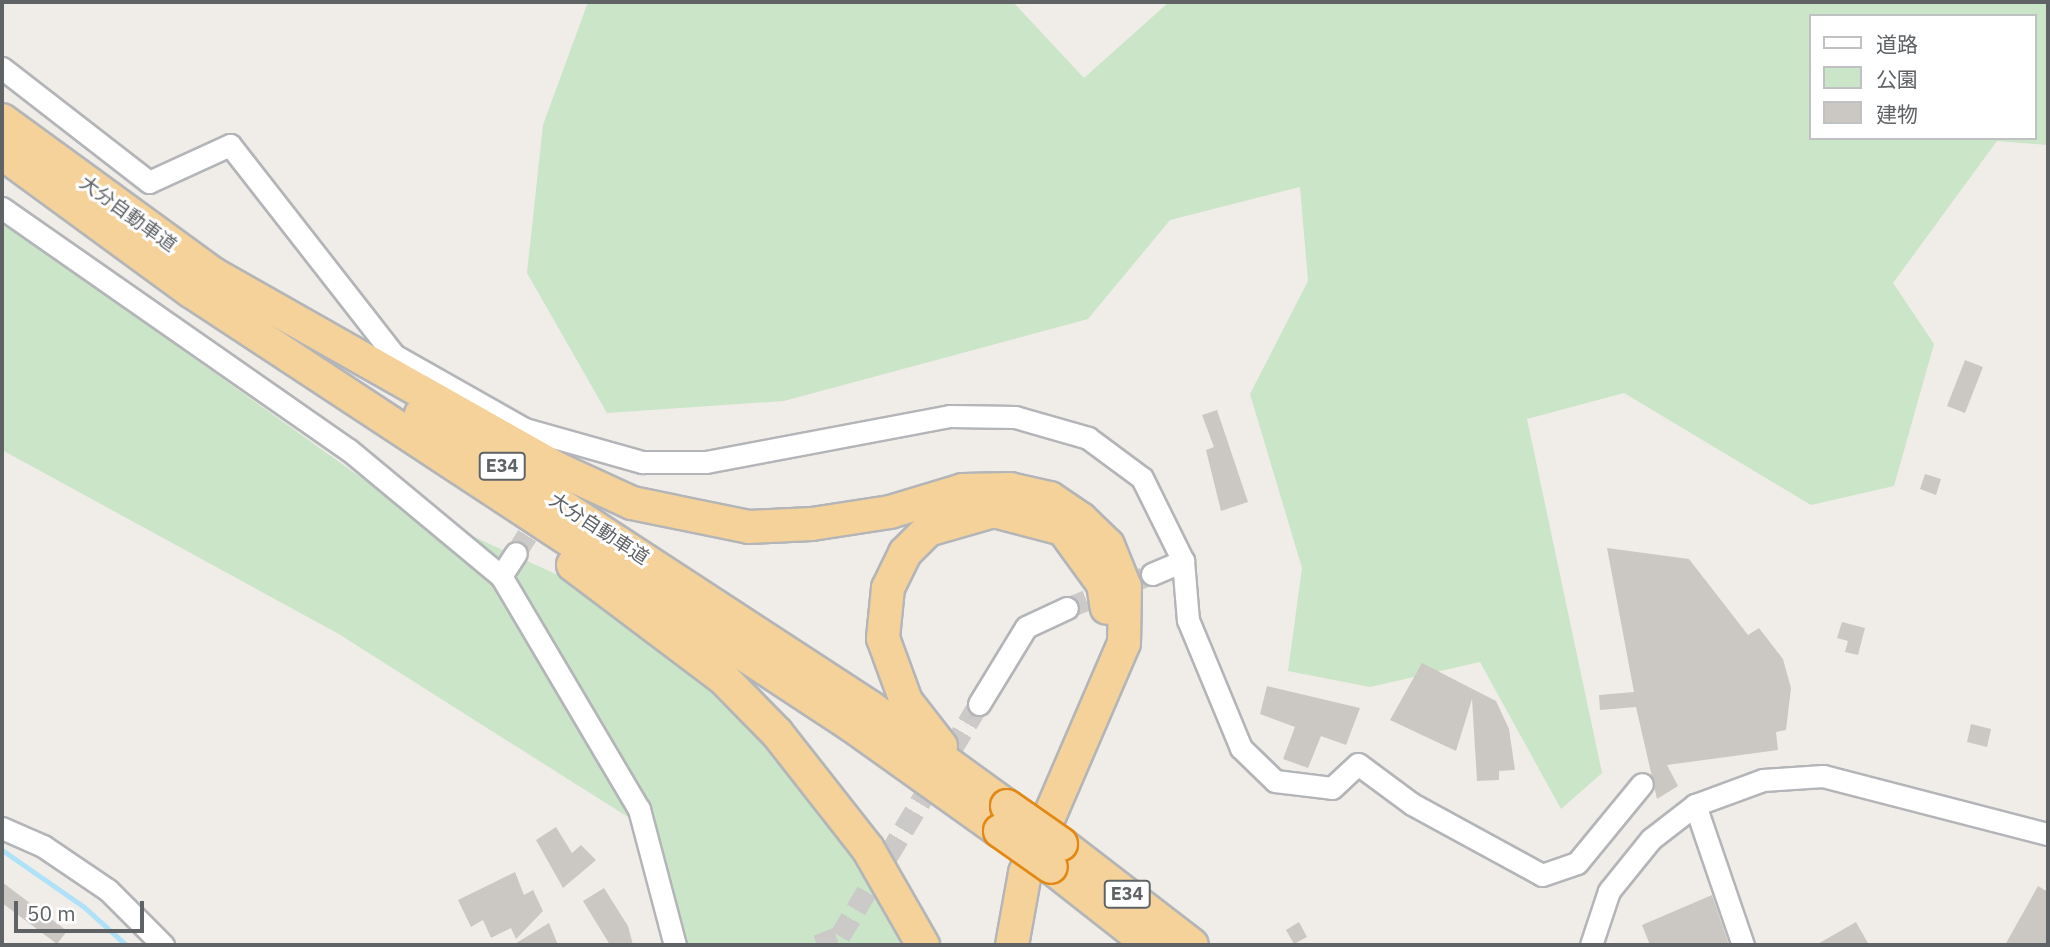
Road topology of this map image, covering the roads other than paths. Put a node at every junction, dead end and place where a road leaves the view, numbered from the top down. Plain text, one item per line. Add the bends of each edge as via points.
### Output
1 (2, 68) edge
2 (2, 120) edge
3 (2, 153) edge
4 (2, 208) edge
5 (208, 271) junction
6 (367, 410) junction
7 (516, 552) tunnel mouth
8 (1183, 561) junction
9 (1152, 574) tunnel mouth
10 (501, 576) junction
11 (1067, 608) tunnel mouth
12 (979, 704) tunnel mouth
13 (964, 776) junction
14 (1642, 785) dead end
15 (1695, 805) junction
16 (1004, 818) junction
17 (2, 828) edge
18 (2048, 834) edge
19 (1056, 856) junction
20 (163, 945) edge
21 (675, 945) edge
22 (923, 945) edge
23 (997, 945) edge
24 (1012, 945) edge
25 (1150, 945) edge
26 (1192, 945) edge
27 (1591, 945) edge
28 (1743, 945) edge

1 - 8 street via 149,182 230,145 394,355 578,455 706,462 950,416 1015,417 1088,438 1142,478
2 - 5 highway, 大分自動車道 / E34
3 - 6 highway, 大分自動車道 / E34
4 - 10 street via 349,450
5 - 13 highway, 大分自動車道 / E34 via 838,686
5 - 24 highway via 558,469 632,503 749,527 812,524 890,512 963,490 1010,489 1050,498 1081,519 1108,545 1125,587 1124,643 1025,873
6 - 16 highway, 大分自動車道 / E34
6 - 22 highway via 723,678 835,802
7 - 10 street
8 - 9 street
8 - 14 street via 1188,620 1241,747 1275,781 1332,788 1358,764 1412,804 1542,875 1577,863
10 - 21 street via 639,809
11 - 12 street via 1026,627
13 - 16 highway, 大分自動車道 / E34
13 - 23 highway via 906,701 890,667 883,638 888,587 905,553 928,530 994,511 1018,513 1071,538 1102,584 1108,615 1089,697 1013,867
15 - 18 street via 1763,780 1822,776
15 - 27 street via 1651,839 1609,891
15 - 28 street
16 - 19 highway, 大分自動車道 / E34, bridge
17 - 20 street via 43,846 108,890
19 - 25 highway, 大分自動車道 / E34
19 - 26 highway, 大分自動車道 / E34

